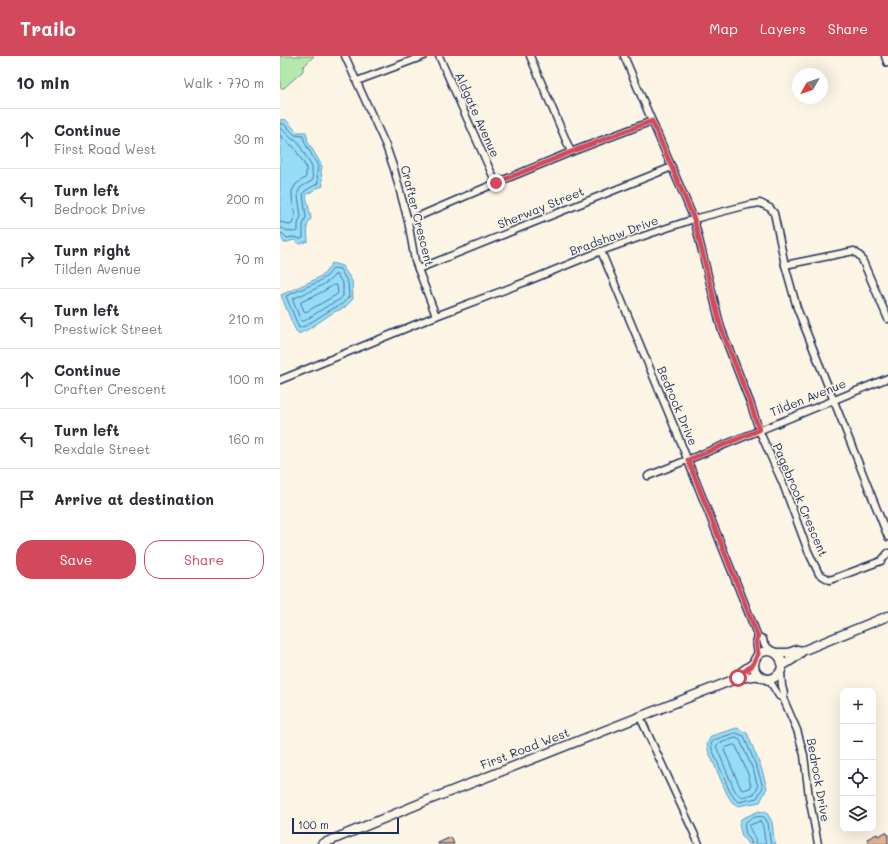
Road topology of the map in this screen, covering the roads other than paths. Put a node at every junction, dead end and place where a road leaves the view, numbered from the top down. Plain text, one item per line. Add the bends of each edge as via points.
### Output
1 (345, 56) edge
2 (424, 56) edge
3 (439, 56) edge
4 (530, 56) edge
5 (624, 56) edge
6 (886, 56) edge
7 (888, 62) edge
8 (357, 81) junction
9 (652, 121) junction
10 (571, 152) junction
11 (672, 167) junction
12 (496, 183) junction
13 (694, 219) junction
14 (408, 221) junction
15 (601, 251) junction
16 (785, 265) junction
17 (418, 270) junction
18 (436, 316) junction
19 (888, 319) edge
20 (888, 378) edge
21 (280, 380) edge
22 (834, 400) junction
23 (759, 430) junction
24 (688, 460) junction
25 (648, 476) dead end
26 (888, 537) edge
27 (888, 553) edge
28 (888, 616) edge
29 (758, 637) junction
30 (802, 651) junction
31 (774, 652) junction
32 (758, 654) junction
33 (754, 663) junction
34 (782, 668) junction
35 (762, 677) junction
36 (738, 678) junction
37 (783, 698) junction
38 (640, 717) junction
39 (322, 844) edge
40 (699, 844) edge
41 (818, 844) edge

1 - 8 street, Crafter Crescent
2 - 8 street
3 - 12 street, Aldgate Avenue
4 - 10 street
5 - 9 street
6 - 7 street
8 - 14 street, Crafter Crescent via 386,146
9 - 10 street
9 - 11 street
10 - 12 street
11 - 13 street
11 - 17 street, Sherway Street
12 - 14 street
13 - 15 street, Bradshaw Drive
13 - 16 street, Bradshaw Drive via 760,203 770,208 774,213
13 - 23 street, Pagebrook Crescent via 721,328
14 - 17 street, Crafter Crescent
15 - 18 street, Bradshaw Drive
15 - 24 street, Bedrock Drive
16 - 19 street via 854,251 861,257
16 - 22 street, Bradshaw Drive via 797,308
17 - 18 street, Crafter Crescent
18 - 21 street, Bradshaw Drive
20 - 22 street, Tilden Avenue
22 - 23 street, Tilden Avenue
22 - 26 street
23 - 24 street, Tilden Avenue
23 - 27 street, Pagebrook Crescent via 819,574 830,580 881,561
24 - 25 street, Tilden Avenue
24 - 29 street, Bedrock Drive
28 - 30 street, First Road West
29 - 31 street, Bedrock Drive
29 - 32 street, Bedrock Drive
30 - 31 street, First Road West
30 - 34 street, First Road West
31 - 32 street, First Road West via 767,650
31 - 34 street via 782,661
32 - 33 street, First Road West
33 - 35 street via 756,673
33 - 36 street, First Road West via 740,673
34 - 35 street, First Road West via 774,678
34 - 37 street, Bedrock Drive
35 - 36 street, First Road West
35 - 37 street, Bedrock Drive
36 - 38 street, First Road West
37 - 41 street, Bedrock Drive via 797,730 804,755
38 - 39 street, First Road West
38 - 40 street

